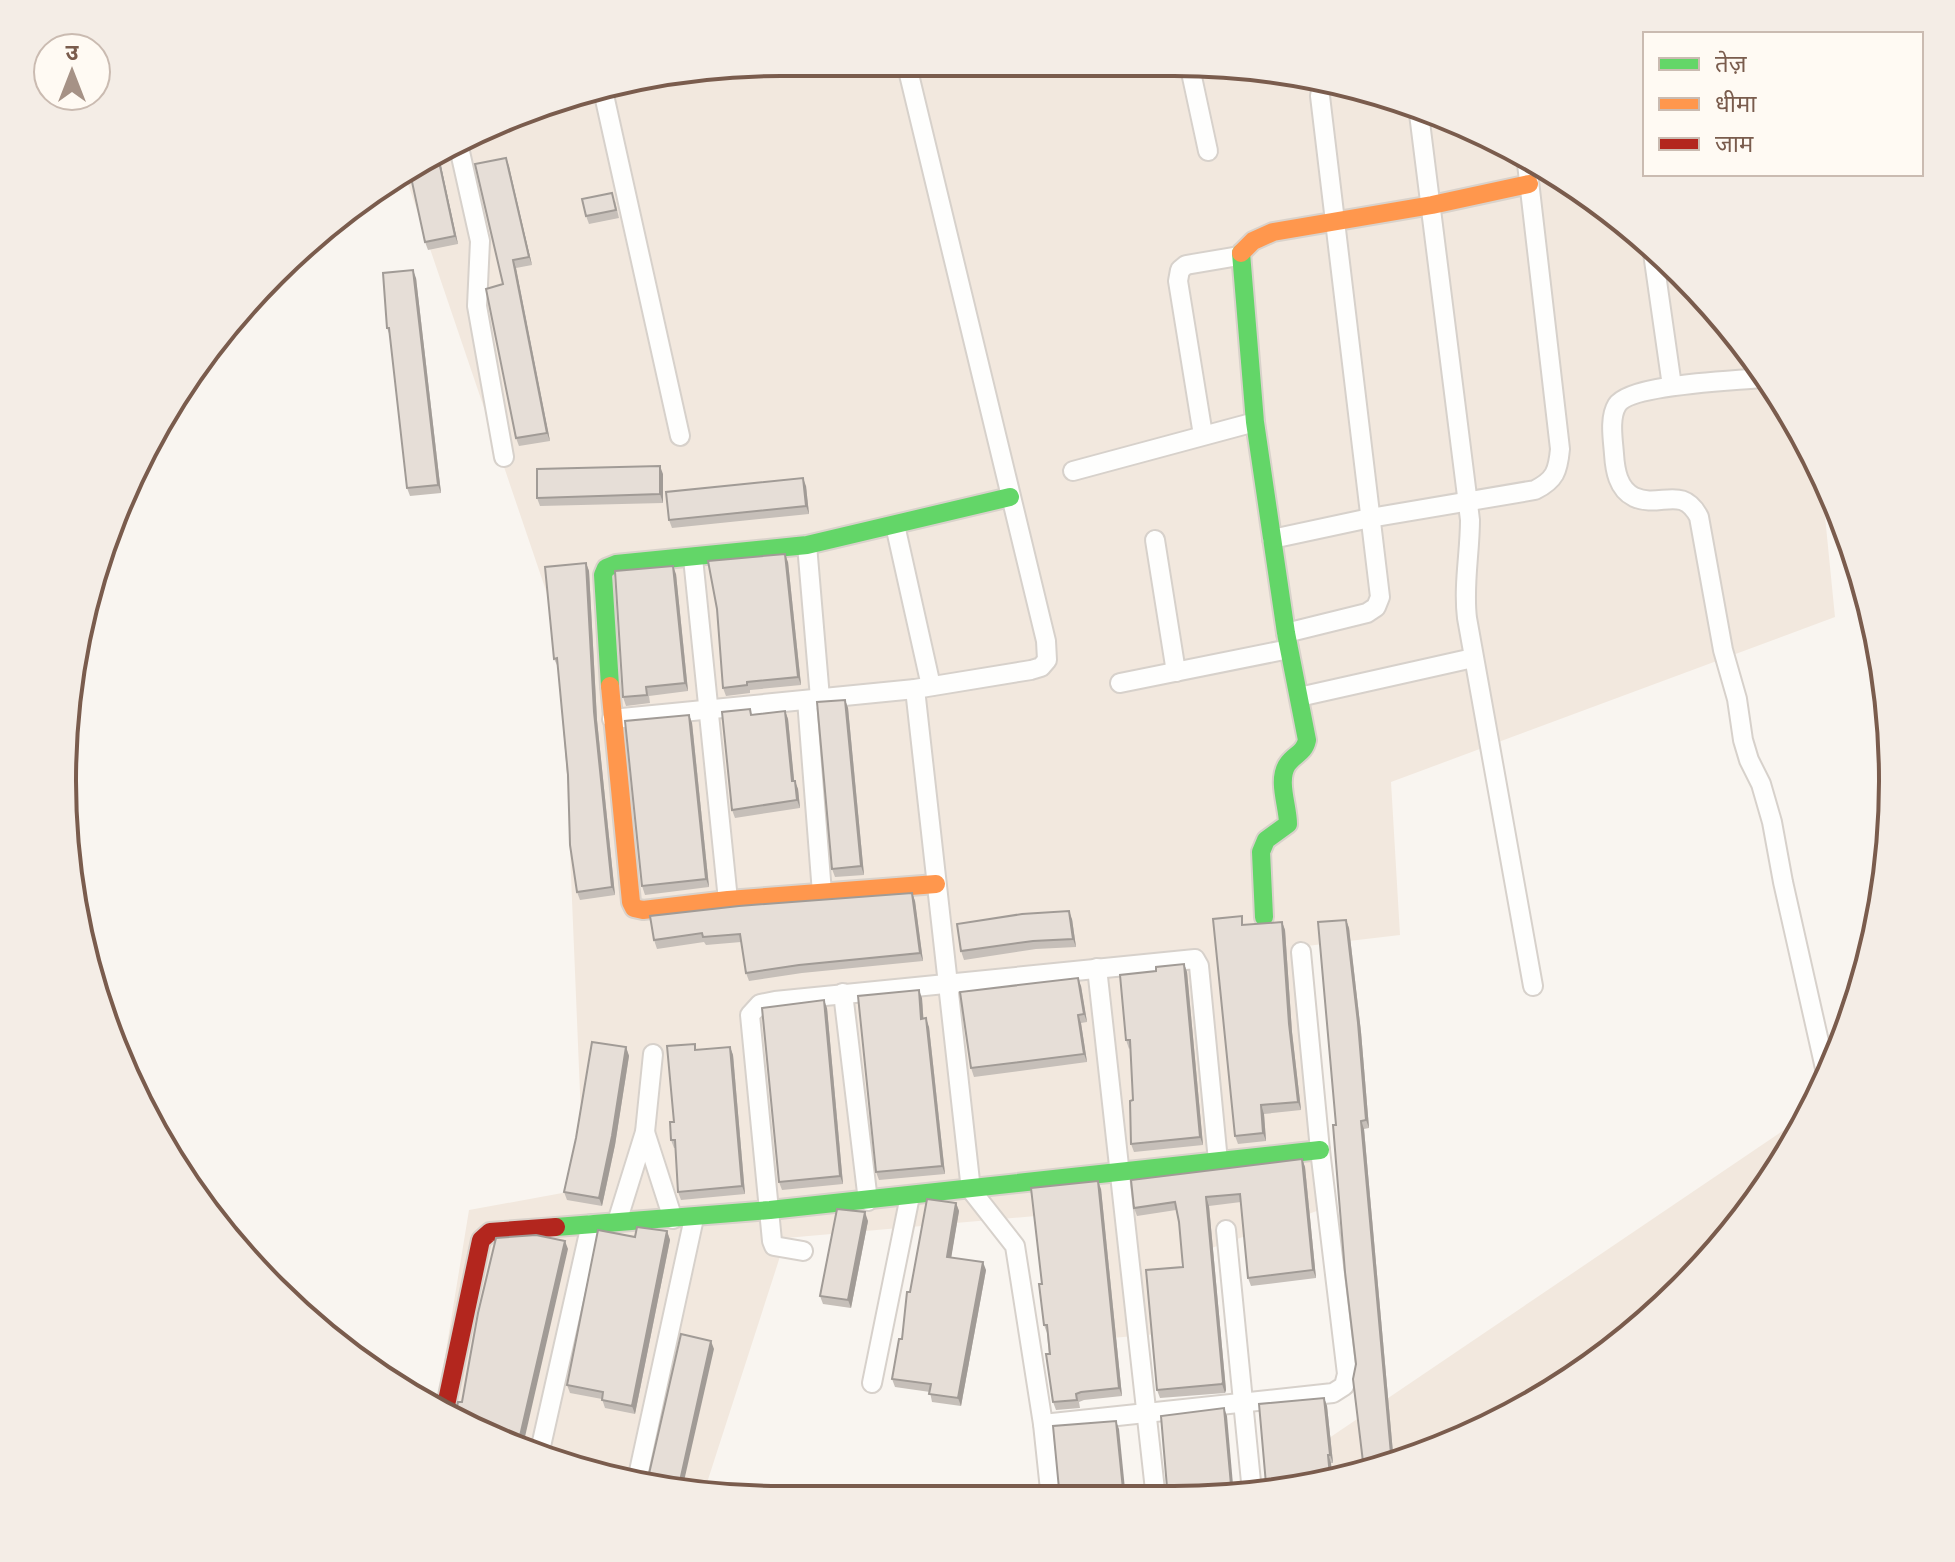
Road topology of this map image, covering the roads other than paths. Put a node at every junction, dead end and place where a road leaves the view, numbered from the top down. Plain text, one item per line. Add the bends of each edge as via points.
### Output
1 (909, 76) edge
2 (1192, 77) edge
3 (1321, 92) edge
4 (605, 99) edge
5 (1420, 121) edge
6 (1208, 151) dead end
7 (460, 153) edge
8 (1528, 170) edge
9 (1529, 184) junction
10 (1432, 205) junction
11 (1335, 223) junction
12 (1239, 256) junction
13 (1655, 265) edge
14 (1753, 379) edge
15 (1672, 386) junction
16 (1255, 422) junction
17 (1203, 435) junction
18 (680, 436) dead end
19 (504, 457) dead end
20 (1073, 471) dead end
21 (1010, 497) junction
22 (1468, 501) junction
23 (1370, 518) junction
24 (895, 525) junction
25 (1272, 539) junction
26 (1155, 540) dead end
27 (807, 545) junction
28 (693, 558) junction
29 (1287, 641) junction
30 (1473, 658) junction
31 (1176, 672) junction
32 (1120, 683) dead end
33 (923, 687) junction
34 (1299, 697) junction
35 (814, 699) junction
36 (711, 708) junction
37 (612, 719) junction
38 (936, 884) junction
39 (822, 893) junction
40 (728, 900) junction
41 (1264, 917) dead end
42 (1301, 952) dead end
43 (1097, 968) junction
44 (947, 984) junction
45 (1533, 986) dead end
46 (843, 993) junction
47 (653, 1054) dead end
48 (1822, 1057) edge
49 (645, 1132) junction
50 (1320, 1150) junction
51 (1218, 1161) junction
52 (1121, 1173) junction
53 (971, 1190) junction
54 (910, 1196) junction
55 (868, 1201) junction
56 (770, 1210) junction
57 (694, 1218) junction
58 (673, 1219) junction
59 (617, 1222) junction
60 (591, 1224) junction
61 (1226, 1230) dead end
62 (803, 1251) dead end
63 (872, 1383) dead end
64 (447, 1402) edge
65 (1244, 1403) junction
66 (1146, 1413) junction
67 (1043, 1424) junction
68 (541, 1444) edge
69 (639, 1471) edge
70 (1251, 1481) edge
71 (1050, 1486) edge
72 (1154, 1486) edge

1 - 21 street
2 - 6 street
3 - 11 street
4 - 18 street
5 - 10 street
7 - 19 street via 480,241 477,306
8 - 9 street
9 - 10 street
9 - 22 street via 1559,467 1552,481 1535,490
10 - 11 street
10 - 22 street
11 - 12 street via 1273,232 1253,239
11 - 23 street
12 - 16 street
12 - 17 street via 1180,270
13 - 15 street
14 - 15 street
15 - 48 street via 1626,397 1617,406 1612,437 1616,471 1632,496 1688,501 1699,517 1743,740 1772,822
16 - 17 street
16 - 25 street
17 - 20 street
21 - 24 street
21 - 33 street via 1047,660 1031,670
22 - 23 street
22 - 30 street via 1470,549 1464,596
23 - 25 street
23 - 29 street via 1380,586 1376,607
24 - 27 street
24 - 33 street
25 - 29 street
26 - 31 street
27 - 28 street
27 - 35 street
28 - 36 street
28 - 37 street via 606,568
29 - 31 street
29 - 34 street
30 - 34 street
30 - 45 street
31 - 32 street
33 - 35 street
33 - 38 street
34 - 41 street via 1307,748 1291,760 1284,774 1288,824 1263,843
35 - 36 street
35 - 39 street
36 - 37 street
36 - 40 street
37 - 40 street via 634,908
38 - 39 street
38 - 44 street
39 - 40 street
42 - 50 street
43 - 44 street
43 - 51 street via 1195,959
43 - 52 street
44 - 46 street
44 - 53 street
46 - 55 street
46 - 56 street via 760,1004 750,1015
47 - 49 street
49 - 58 street
49 - 59 street
50 - 51 street
50 - 65 street via 1347,1374 1344,1386 1333,1393
51 - 52 street
52 - 53 street
52 - 66 street
53 - 54 street
53 - 67 street via 1015,1246
54 - 55 street
54 - 63 street
55 - 56 street
56 - 57 street
56 - 62 street via 774,1246
57 - 58 street
57 - 69 street
58 - 59 street
59 - 60 street
60 - 64 street via 500,1230 481,1240
60 - 68 street
61 - 65 street
65 - 66 street
65 - 70 street
66 - 67 street
66 - 72 street
67 - 71 street

